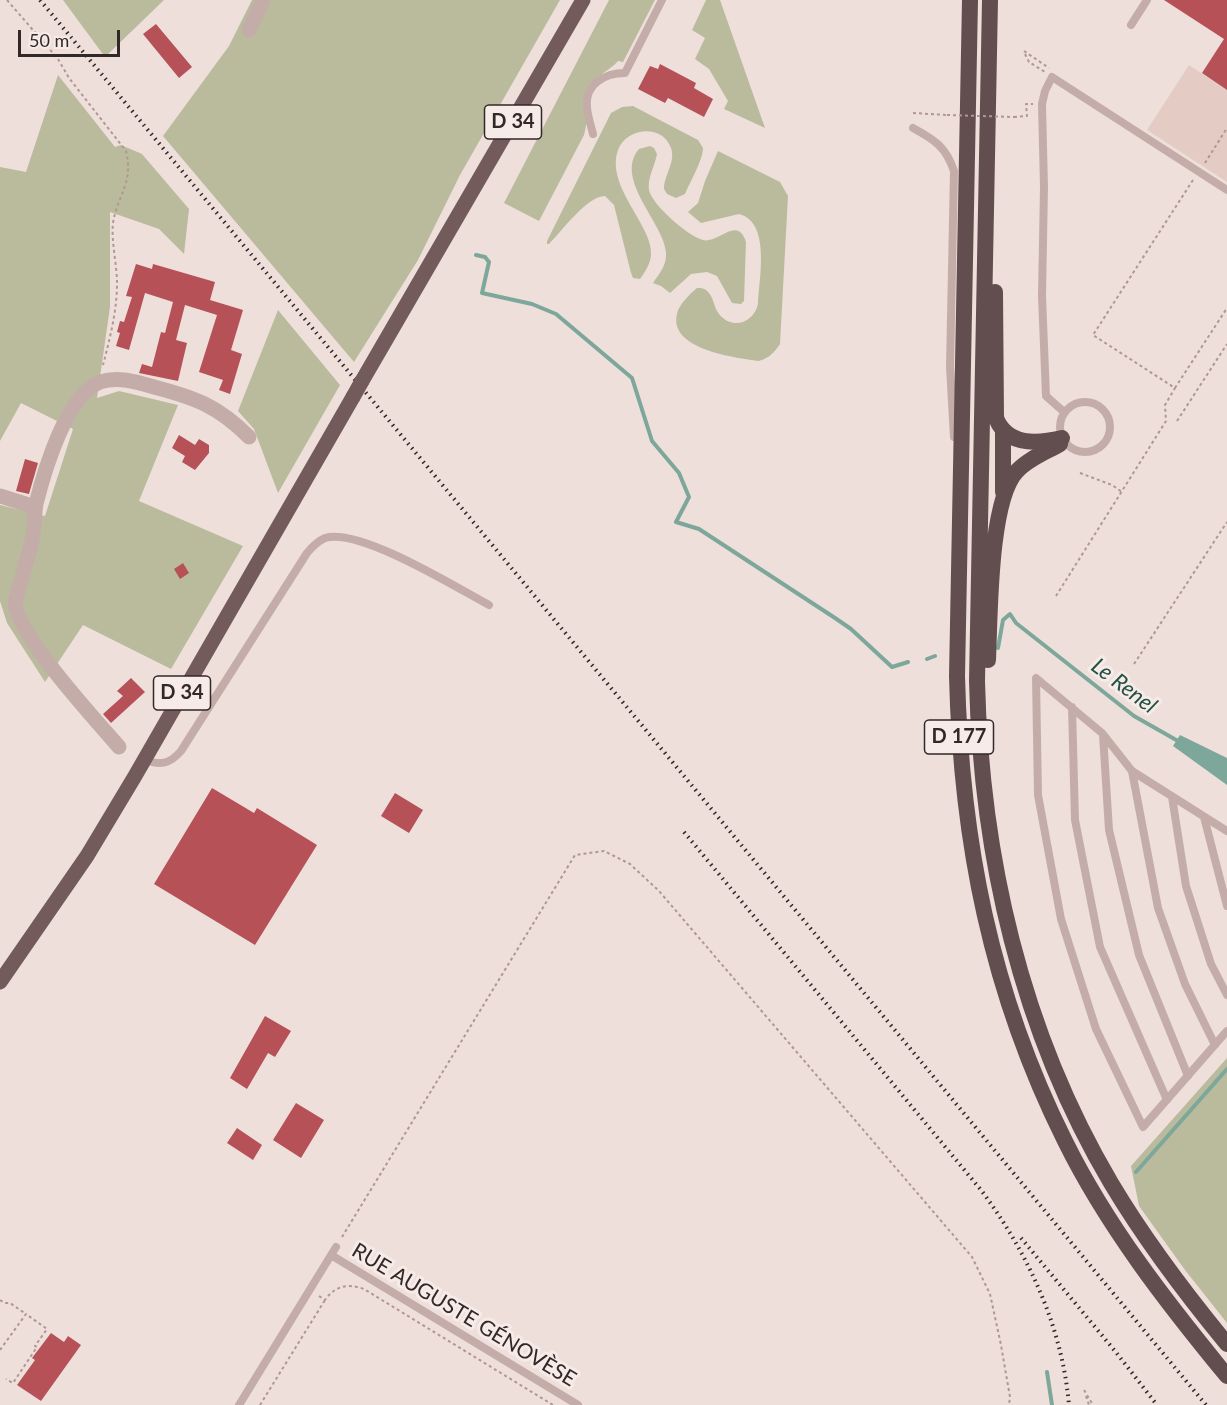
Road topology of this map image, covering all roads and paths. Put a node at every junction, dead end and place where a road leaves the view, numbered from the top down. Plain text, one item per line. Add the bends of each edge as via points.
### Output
1 (7, 0) edge
2 (263, 0) edge
3 (583, 0) edge
4 (662, 0) edge
5 (969, 0) edge
6 (991, 0) edge
7 (1147, 0) edge
8 (1131, 25) dead end
9 (249, 30) dead end
10 (990, 31) junction
11 (1024, 51) dead end
12 (1052, 77) junction
13 (1026, 104) dead end
14 (913, 113) dead end
15 (913, 128) dead end
16 (1227, 128) edge
17 (593, 134) dead end
18 (1199, 172) junction
19 (1227, 190) edge
20 (1227, 308) edge
21 (1227, 344) edge
22 (99, 383) junction
23 (1175, 388) junction
24 (1064, 411) junction
25 (1178, 421) dead end
26 (1003, 432) junction
27 (249, 437) dead end
28 (1063, 440) junction
29 (1080, 473) dead end
30 (1122, 492) junction
31 (0, 496) edge
32 (1003, 502) junction
33 (35, 507) junction
34 (1227, 522) edge
35 (959, 531) junction
36 (1056, 596) dead end
37 (489, 605) dead end
38 (1134, 664) dead end
39 (1072, 707) junction
40 (1102, 733) junction
41 (118, 747) dead end
42 (143, 760) junction
43 (1132, 771) junction
44 (983, 787) junction
45 (1172, 797) junction
46 (1204, 817) junction
47 (1227, 831) edge
48 (1227, 906) edge
49 (0, 982) edge
50 (1227, 995) edge
51 (1227, 1031) edge
52 (1215, 1045) junction
53 (1188, 1076) junction
54 (1167, 1100) junction
55 (336, 1247) joint
56 (331, 1255) junction
57 (310, 1290) junction
58 (0, 1300) edge
59 (325, 1300) junction
60 (26, 1314) junction
61 (1227, 1344) edge
62 (0, 1350) edge
63 (1227, 1376) edge
64 (6, 1379) dead end
65 (239, 1405) edge
66 (260, 1405) edge
67 (554, 1405) edge
68 (578, 1405) edge
69 (1009, 1405) edge
70 (1089, 1405) edge
71 (1093, 1405) edge

1 - 22 path via 58,59 122,144 128,159 126,187 113,223 117,302
2 - 9 street
3 - 42 main road, D 34, bridge
4 - 17 lane via 624,73 604,77 589,91 586,105
5 - 35 highway, D 177
6 - 10 highway
7 - 8 lane
10 - 26 highway via 996,418
10 - 44 highway, D 177 via 977,681
11 - 12 path via 1029,62
12 - 18 lane
12 - 24 lane via 1042,104 1043,335 1046,396
13 - 14 path, bridge via 1027,116
15 - 35 lane via 940,144 954,171 950,367
16 - 18 path
18 - 19 lane
18 - 23 path via 1093,335
20 - 23 path
21 - 25 path
22 - 27 street via 130,381 194,398 224,414
22 - 33 street via 83,395 54,432
23 - 30 path via 1165,405 1166,421
24 - 28 lane via 1059,424
24 - 28 lane via 1077,403 1092,403 1104,411 1110,432 1103,445 1090,452 1076,451
26 - 28 highway via 1022,441
26 - 32 highway
28 - 32 highway via 1017,471
29 - 30 path
30 - 36 path
31 - 33 street
32 - 44 highway via 993,561
33 - 41 street via 34,532 15,602 17,616 46,660
34 - 38 path
35 - 63 highway, D 177 via 957,676 964,798 984,915 1017,1030 1066,1143 1097,1198 1159,1292
37 - 42 lane via 392,554 343,537 324,538 307,552 181,751 165,764
39 - 40 lane
39 - 54 lane via 1075,820 1100,947
39 - 54 lane via 1036,678 1038,795 1061,919 1096,1029 1143,1127
40 - 43 lane
40 - 53 lane via 1109,830 1139,955
42 - 49 main road, D 34 via 87,856
43 - 45 lane
43 - 52 lane via 1158,908 1185,984
44 - 61 highway, D 177 via 992,853 1016,957 1039,1031 1061,1084 1082,1130 1141,1230
45 - 46 lane
45 - 50 lane via 1186,886 1211,964
46 - 47 lane
46 - 48 lane
51 - 52 lane
52 - 53 lane
53 - 54 lane
55 - 56 lane
55 - 69 path via 575,855 604,851 630,864 659,891 972,1257 990,1294
56 - 57 lane
56 - 68 lane, RUE AUGUSTE GÉNOVÈSE
57 - 59 path
57 - 65 lane
58 - 60 path
59 - 66 path
59 - 67 path via 337,1288 353,1285 364,1289
60 - 62 path
60 - 64 path via 47,1329 13,1383
70 - 71 path via 1084,1390

